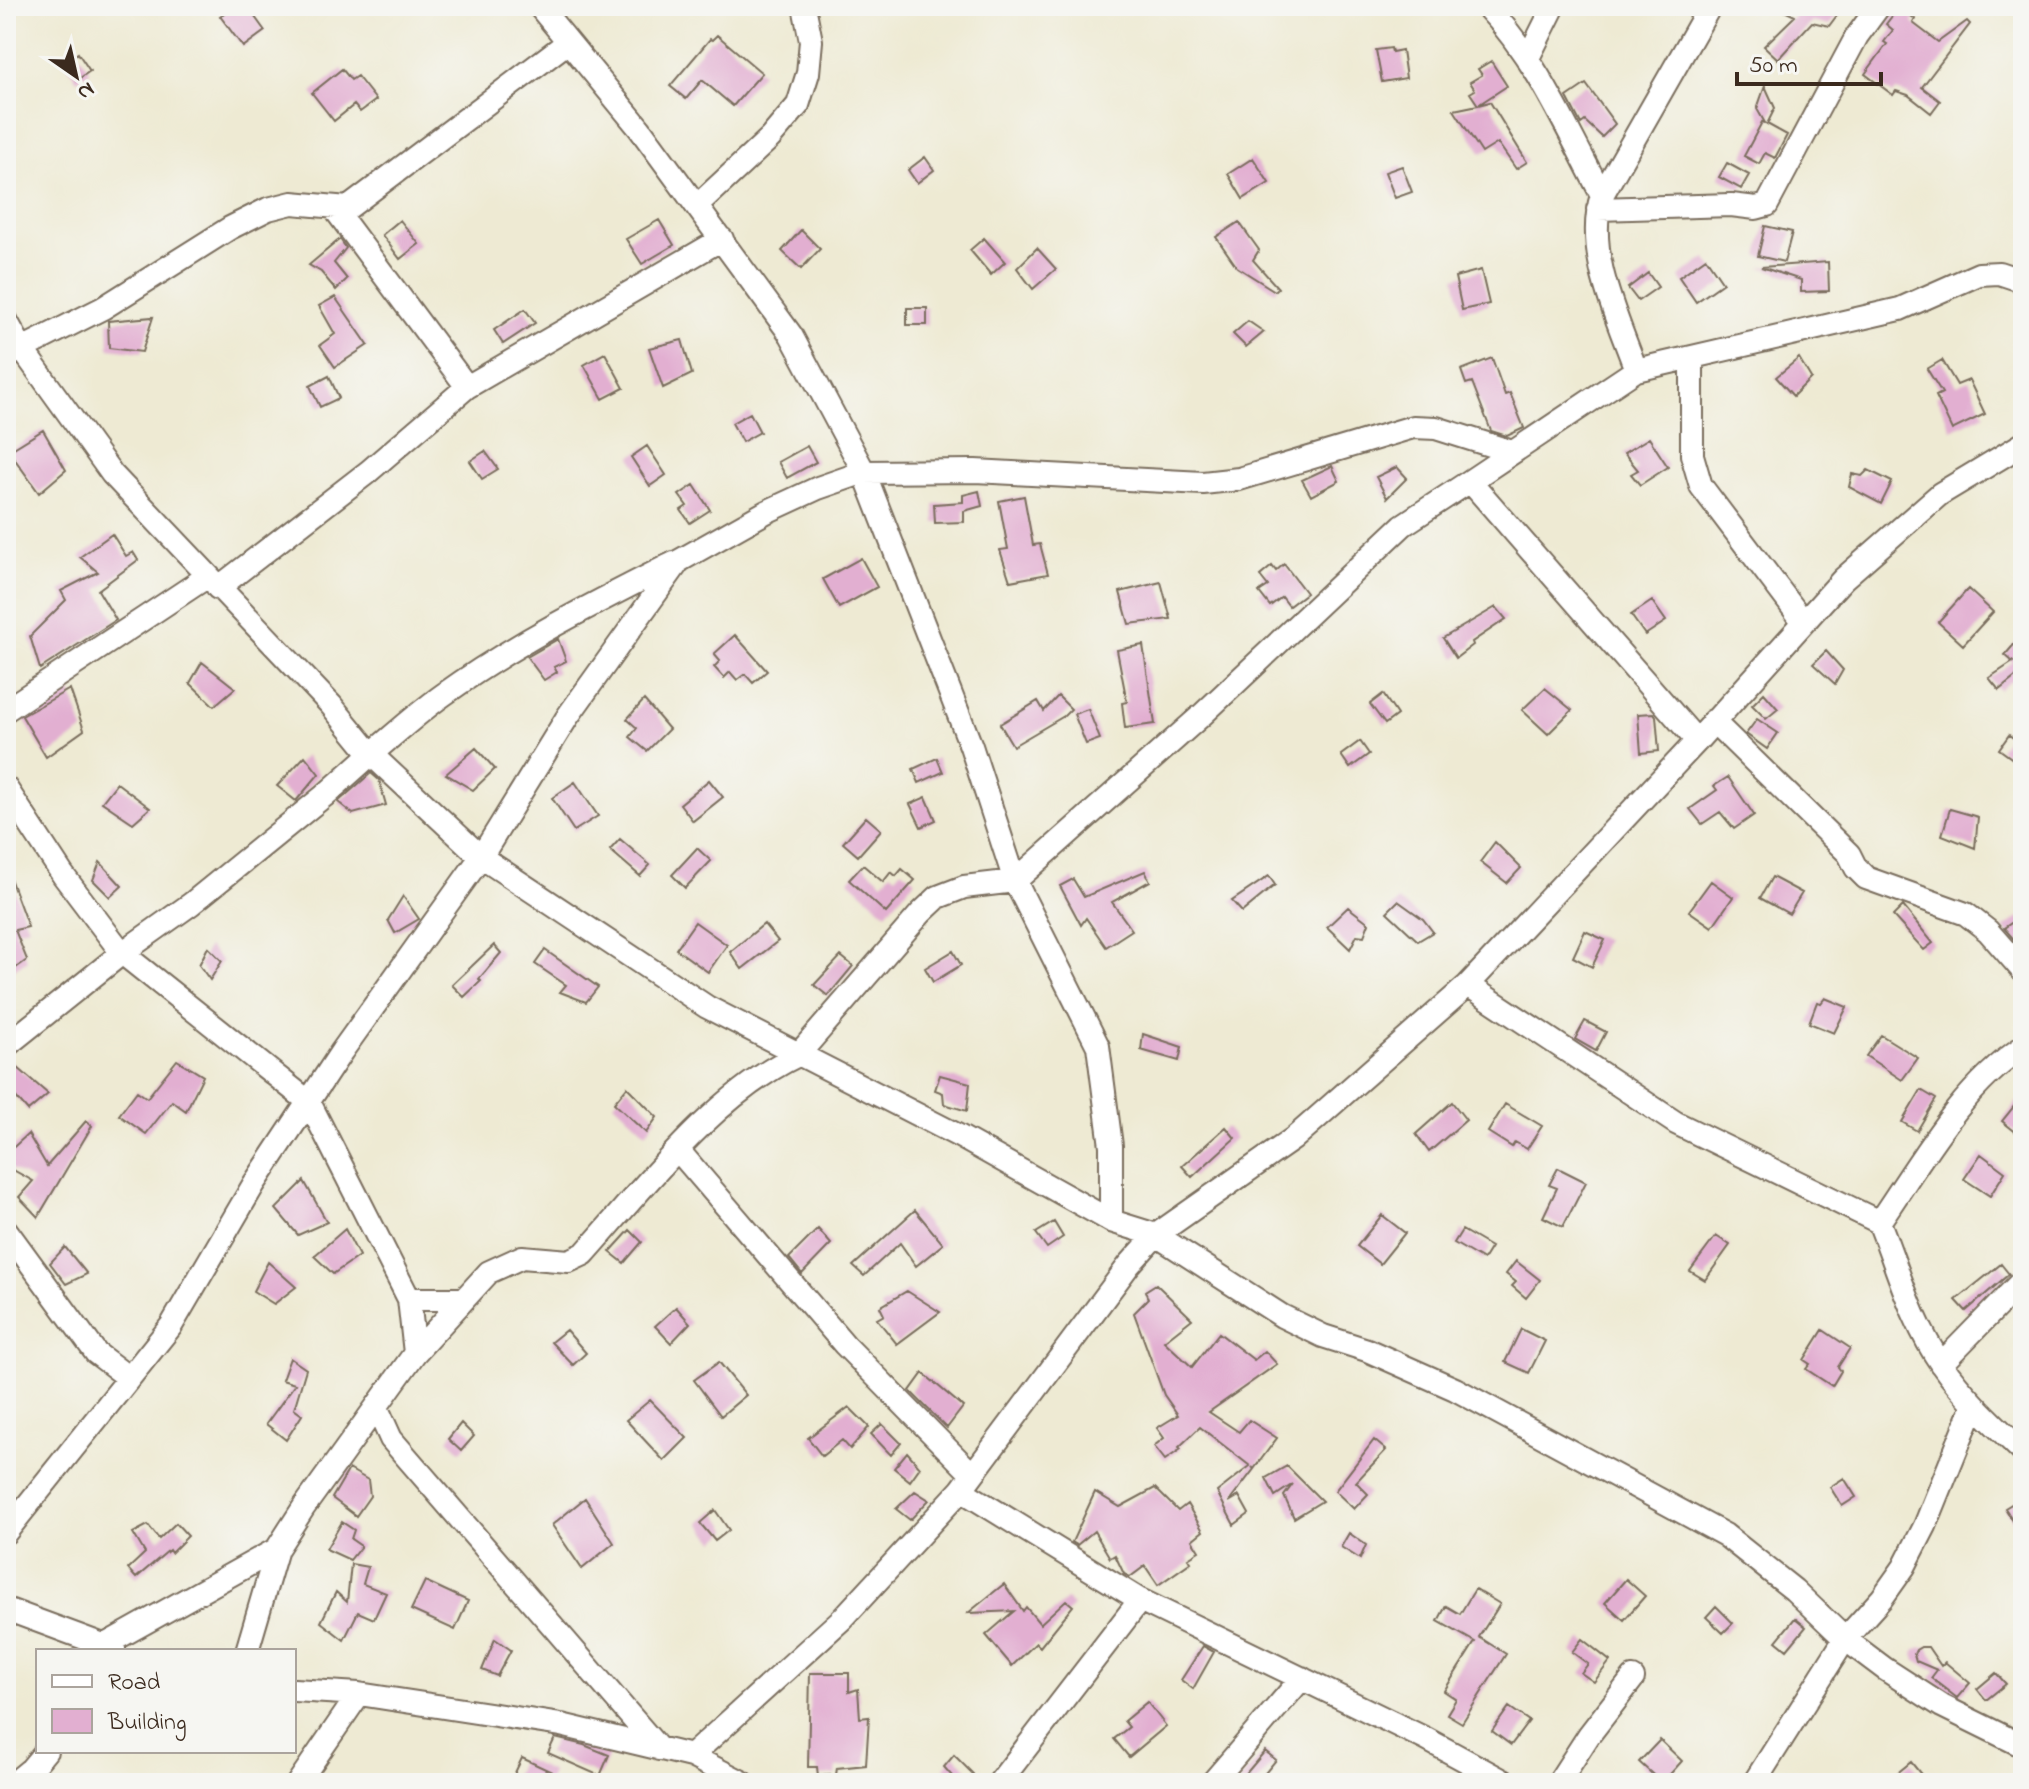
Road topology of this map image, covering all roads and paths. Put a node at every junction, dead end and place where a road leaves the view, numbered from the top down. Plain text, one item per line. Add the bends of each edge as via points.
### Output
1 (539, 6) edge
2 (804, 6) edge
3 (1486, 6) edge
4 (1554, 6) edge
5 (1710, 6) edge
6 (1879, 6) edge
7 (568, 42) junction
8 (1528, 58) junction
9 (1600, 202) junction
10 (698, 205) junction
11 (334, 208) junction
12 (722, 239) junction
13 (2023, 281) edge
14 (6, 320) edge
15 (14, 353) edge
16 (1692, 357) junction
17 (1636, 370) junction
18 (467, 387) junction
19 (2023, 444) edge
20 (1512, 452) junction
21 (864, 472) junction
22 (1470, 481) junction
23 (679, 561) junction
24 (213, 582) junction
25 (1803, 621) junction
26 (6, 710) edge
27 (1713, 721) junction
28 (1697, 741) junction
29 (371, 754) junction
30 (6, 788) edge
31 (481, 857) junction
32 (1015, 881) junction
33 (122, 953) junction
34 (2023, 971) edge
35 (1468, 985) junction
36 (6, 1046) edge
37 (2023, 1047) edge
38 (798, 1055) junction
39 (309, 1102) junction
40 (678, 1150) junction
41 (1111, 1221) junction
42 (1879, 1222) junction
43 (6, 1230) edge
44 (1156, 1235) junction
45 (2023, 1280) edge
46 (409, 1299) junction
47 (463, 1299) junction
48 (415, 1353) junction
49 (1941, 1364) junction
50 (129, 1378) junction
51 (1974, 1405) junction
52 (377, 1408) junction
53 (2023, 1452) edge
54 (966, 1482) junction
55 (6, 1532) edge
56 (277, 1549) junction
57 (1140, 1600) junction
58 (6, 1609) edge
59 (1845, 1639) junction
60 (107, 1649) edge
61 (248, 1649) edge
62 (1302, 1678) junction
63 (1633, 1678) dead end
64 (296, 1690) edge
65 (359, 1694) junction
66 (2023, 1746) edge
67 (659, 1749) junction
68 (44, 1753) edge
69 (691, 1756) junction
70 (14, 1783) edge
71 (298, 1783) edge
72 (744, 1783) edge
73 (999, 1783) edge
74 (1212, 1783) edge
75 (1507, 1783) edge
76 (1558, 1783) edge
77 (1754, 1783) edge

1 - 7 street
2 - 10 street via 811,41 798,105
3 - 8 street
4 - 8 street
5 - 9 street
6 - 9 street via 1857,36 1767,205
7 - 10 street
7 - 11 street via 348,208
8 - 9 street
9 - 17 street via 1597,250
10 - 12 street
11 - 15 street via 292,203 268,209 103,308
11 - 18 street
12 - 18 street
12 - 21 street via 791,335
13 - 16 street via 1999,273 1979,274 1900,309
14 - 15 street
15 - 24 street via 112,474
16 - 17 street
16 - 25 street via 1692,455 1701,486
17 - 20 street
18 - 24 street via 368,472
19 - 25 street via 1940,494
20 - 21 street via 1436,428 1413,427 1239,479 1203,483 975,471
20 - 22 street
21 - 23 street via 766,512
21 - 32 street via 971,746
22 - 28 street
22 - 32 street via 1403,525 1203,714
23 - 29 street via 581,609 485,666
23 - 31 street via 568,716
24 - 26 street
24 - 29 street
25 - 27 street
27 - 28 street
27 - 34 street via 1849,854 1866,878 1966,914
28 - 35 street
29 - 31 street
29 - 33 street via 191,904
30 - 33 street
31 - 38 street via 707,1007
31 - 39 street
32 - 38 street via 964,887 938,897
32 - 41 street via 1098,1046 1111,1146
33 - 36 street
33 - 39 street
35 - 42 street via 1676,1123
35 - 44 street via 1293,1139
37 - 42 street via 2000,1062 1950,1120
38 - 40 street via 746,1086
38 - 41 street
39 - 46 street
39 - 50 street via 171,1326
40 - 47 street via 584,1254 569,1261 522,1257 489,1272
40 - 54 street
41 - 44 street
42 - 49 street
43 - 50 street via 96,1353
44 - 54 street
44 - 59 street via 1282,1316 1455,1389 1725,1535
45 - 49 street
46 - 47 street
46 - 48 street
47 - 48 street
48 - 52 street
49 - 51 street
50 - 55 street
51 - 53 street
51 - 59 street via 1904,1567
52 - 56 street
52 - 67 street via 391,1439
54 - 57 street
54 - 69 street via 843,1618
56 - 60 street
56 - 61 street
57 - 62 street
57 - 73 street
58 - 60 street
59 - 66 street via 1942,1706
59 - 77 street
62 - 74 street
62 - 75 street
63 - 76 street
64 - 65 street
65 - 67 street via 561,1725
65 - 71 street
67 - 69 street
68 - 70 street
69 - 72 street

